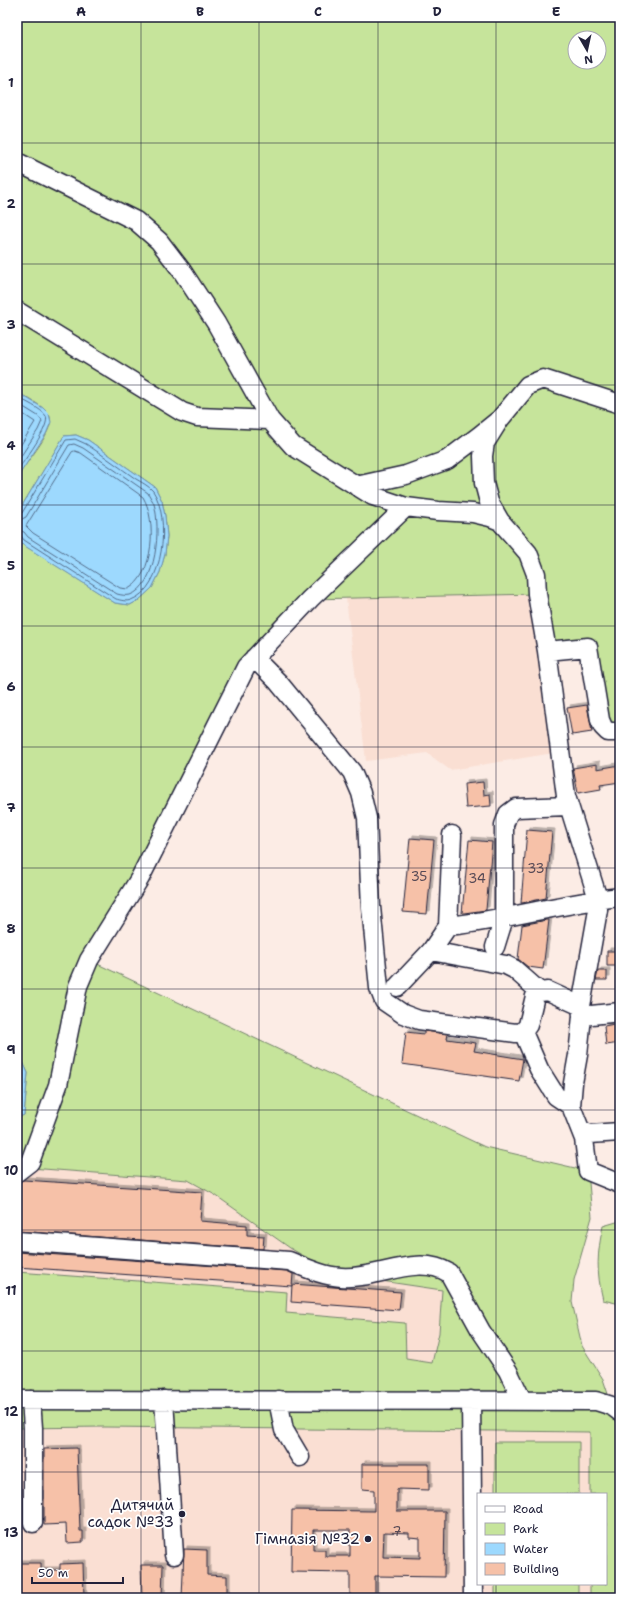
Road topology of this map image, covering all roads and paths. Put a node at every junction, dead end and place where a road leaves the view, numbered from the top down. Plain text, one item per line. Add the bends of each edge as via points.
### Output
1 (17, 162) edge
2 (17, 311) edge
3 (620, 404) edge
4 (500, 419) junction
5 (270, 420) junction
6 (356, 486) junction
7 (406, 507) junction
8 (500, 521) junction
9 (547, 651) junction
10 (254, 658) junction
11 (620, 732) edge
12 (568, 806) junction
13 (452, 835) dead end
14 (620, 897) edge
15 (598, 899) junction
16 (504, 918) junction
17 (448, 926) junction
18 (495, 947) dead end
19 (431, 951) junction
20 (397, 987) dead end
21 (540, 992) junction
22 (581, 1011) junction
23 (620, 1012) edge
24 (523, 1032) junction
25 (571, 1106) junction
26 (582, 1131) junction
27 (620, 1132) edge
28 (17, 1172) edge
29 (620, 1184) edge
30 (17, 1242) edge
31 (24, 1400) edge
32 (164, 1400) junction
33 (278, 1400) junction
34 (471, 1400) junction
35 (522, 1400) junction
36 (620, 1412) edge
37 (300, 1457) dead end
38 (33, 1523) dead end
39 (174, 1555) dead end
40 (473, 1598) edge

1 - 5 street via 136,221 159,241 216,323
2 - 5 street via 182,412 197,417
3 - 4 street via 543,379 528,385
4 - 6 street via 447,460 406,475
4 - 8 street via 486,443 482,456 484,483 489,502
5 - 6 street via 293,446
6 - 7 street via 373,496
7 - 8 street via 473,513
7 - 10 street via 310,599
8 - 9 street via 528,553 536,574
9 - 11 street via 588,647 600,720 608,732
9 - 12 street
10 - 24 street via 278,682 352,772 361,793 367,818 378,988 384,1002 419,1020
10 - 28 street via 246,667 140,878 89,960 78,986 58,1085 30,1162
12 - 15 street
12 - 16 street via 516,808 508,814 504,825
13 - 17 street
14 - 15 street
15 - 16 street
15 - 22 street
16 - 17 street
16 - 18 street
17 - 19 street
19 - 20 street
19 - 21 street via 506,965
21 - 22 street via 548,991
21 - 24 street via 536,996 528,1025
22 - 23 street
22 - 25 street
24 - 25 street via 539,1069 556,1096
25 - 26 street
26 - 27 street via 590,1134
26 - 29 street via 588,1171
30 - 35 street via 289,1261 326,1275 343,1278 411,1267 430,1266 441,1269 449,1274 481,1331 508,1371
31 - 32 street
31 - 38 street via 33,1428
32 - 33 street
32 - 39 street
33 - 34 street
33 - 37 street via 284,1430
34 - 35 street
34 - 40 street
35 - 36 street via 596,1401 612,1406

